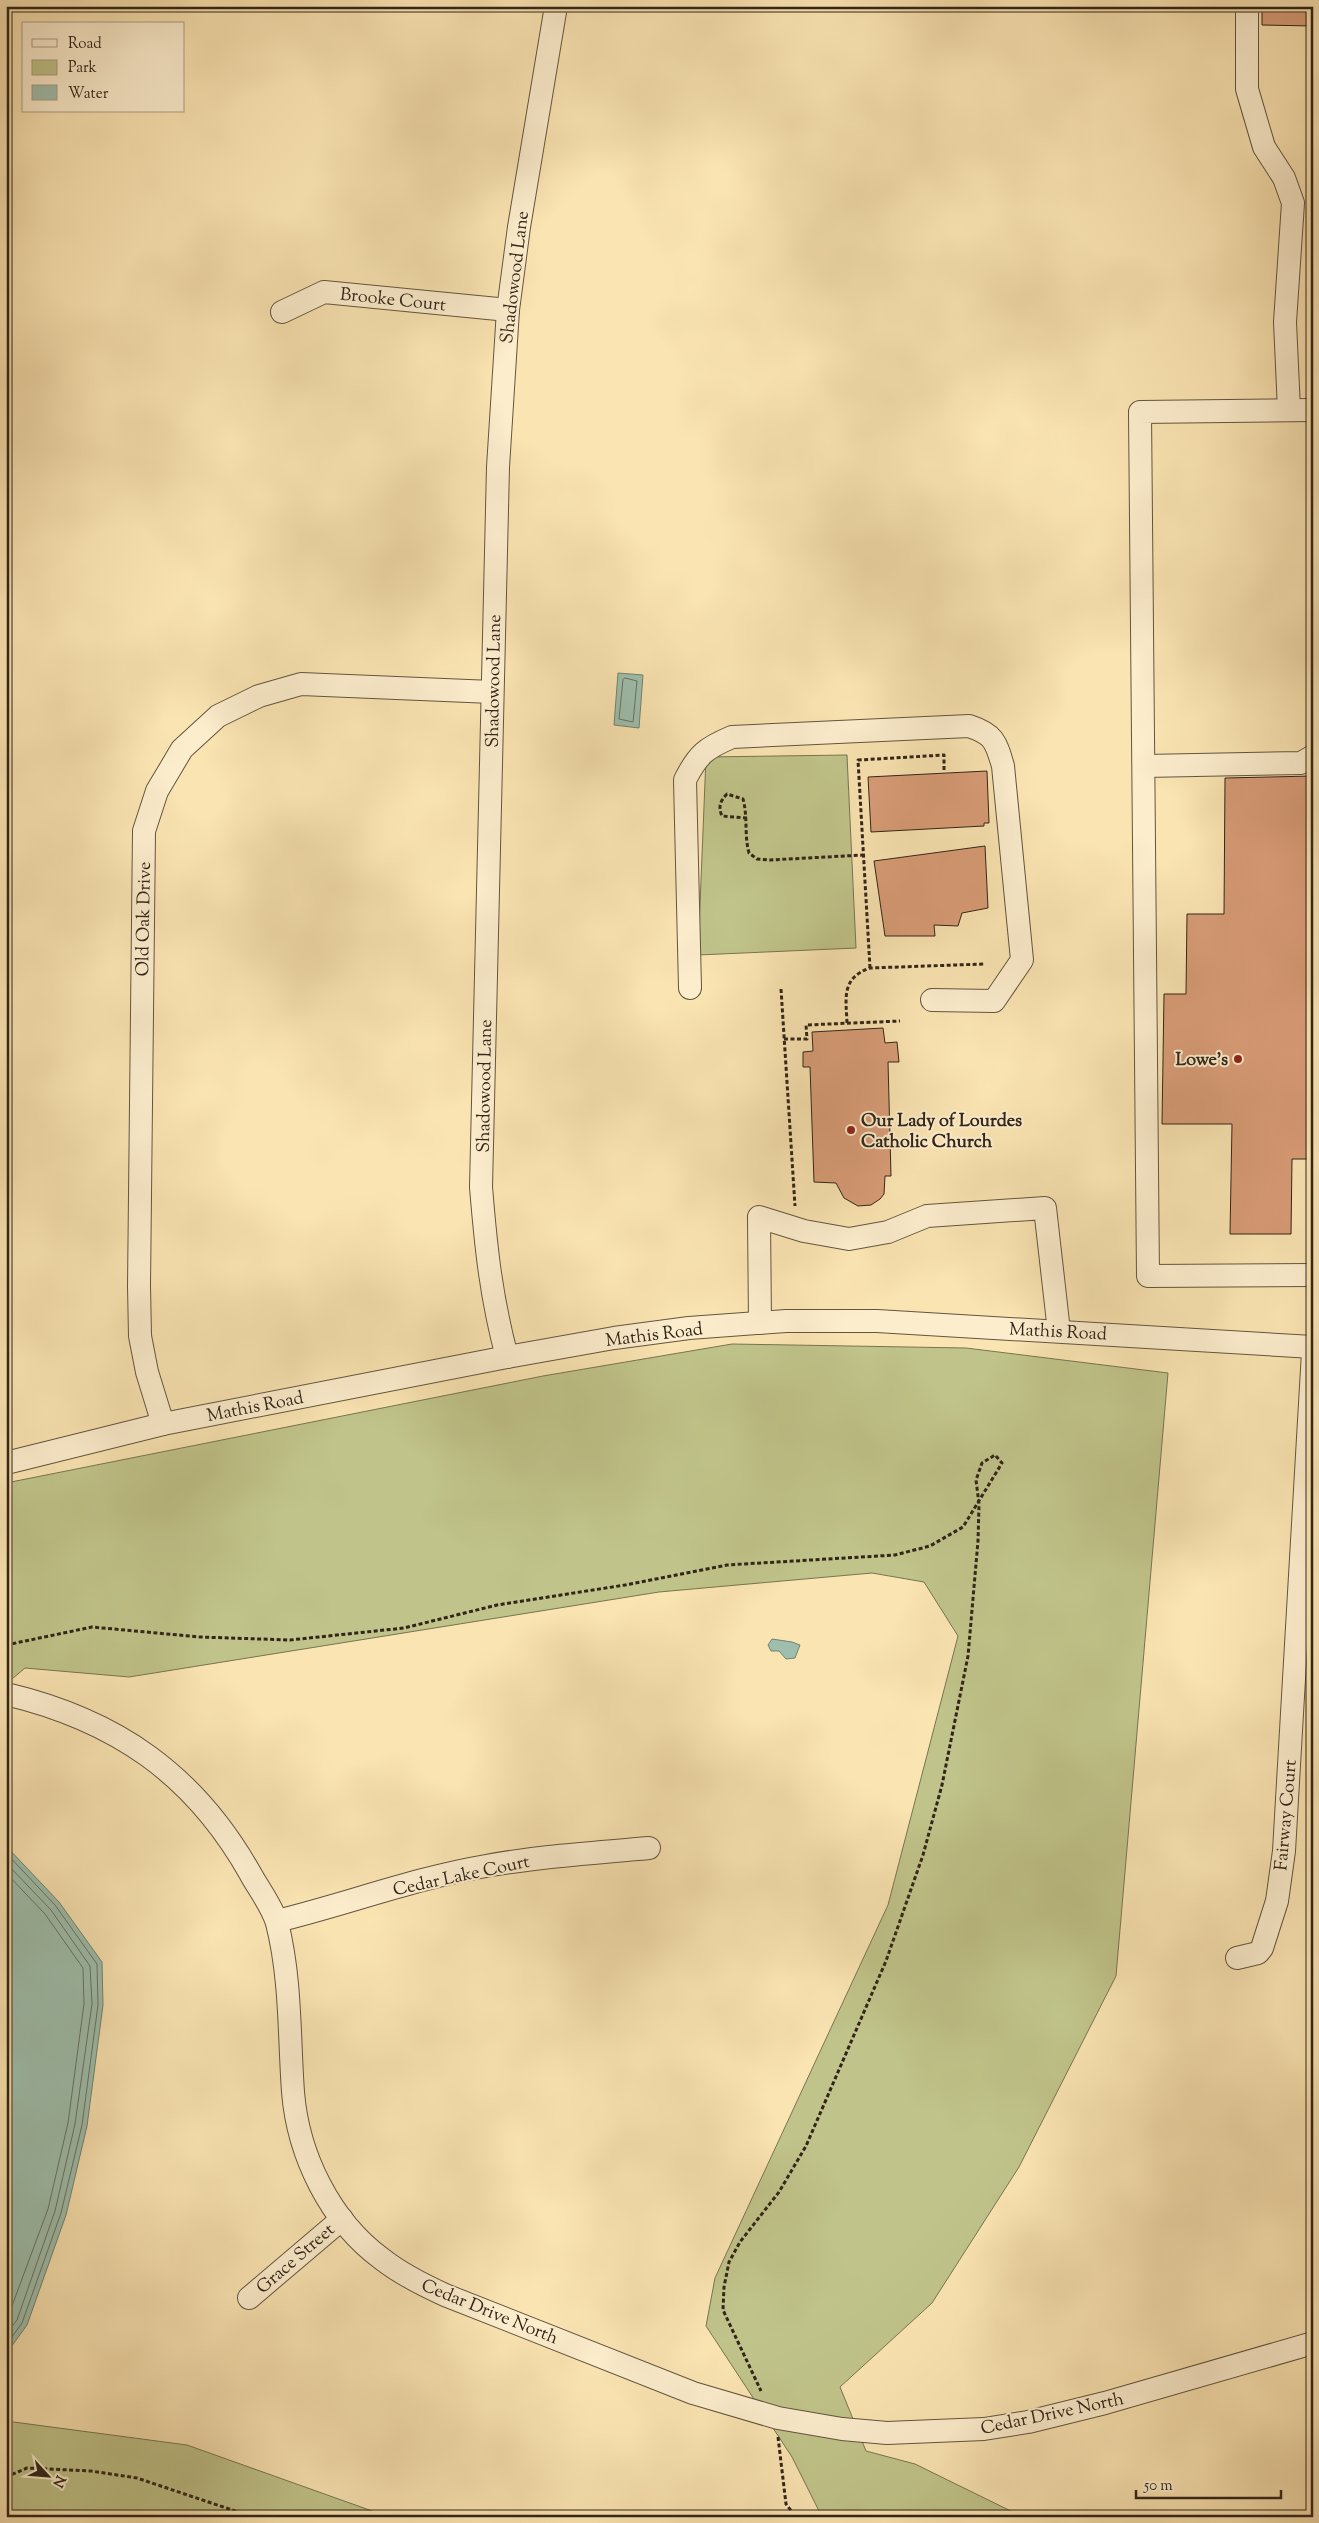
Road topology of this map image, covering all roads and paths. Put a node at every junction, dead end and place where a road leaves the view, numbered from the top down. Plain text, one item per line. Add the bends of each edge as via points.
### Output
1 (556, 6) edge
2 (1247, 6) edge
3 (508, 310) junction
4 (282, 312) dead end
5 (1289, 410) junction
6 (1313, 410) edge
7 (492, 692) junction
8 (1313, 756) edge
9 (1145, 766) junction
10 (944, 770) dead end
11 (747, 818) junction
12 (864, 855) junction
13 (984, 964) dead end
14 (870, 968) junction
15 (690, 988) dead end
16 (781, 989) dead end
17 (932, 1000) dead end
18 (900, 1020) dead end
19 (847, 1023) junction
20 (784, 1039) junction
21 (772, 1221) junction
22 (1313, 1275) edge
23 (760, 1323) junction
24 (1059, 1331) junction
25 (1313, 1347) edge
26 (1313, 1352) edge
27 (507, 1357) junction
28 (163, 1424) junction
29 (6, 1463) edge
30 (979, 1504) junction
31 (6, 1645) edge
32 (6, 1694) edge
33 (649, 1848) dead end
34 (276, 1921) junction
35 (1237, 1958) dead end
36 (342, 2219) junction
37 (249, 2298) dead end
38 (1313, 2343) edge
39 (778, 2418) junction
40 (6, 2477) edge
41 (253, 2517) edge
42 (802, 2517) edge

1 - 3 street, Shadowood Lane
2 - 5 street via 1247,89 1264,147 1284,178 1293,203 1286,322
3 - 4 street, Brooke Court via 324,292
3 - 7 street, Shadowood Lane via 498,467
5 - 6 street
5 - 9 street via 1140,412
7 - 27 street, Shadowood Lane via 481,1187 487,1268
7 - 28 street, Old Oak Drive via 301,684 259,696 218,716 182,749 157,791 144,831 139,1286 140,1336
8 - 9 street via 1301,763
9 - 22 street via 1148,1276
10 - 12 path via 944,755 858,760
11 - 11 path via 743,799 727,794 720,800 722,816
11 - 12 path via 749,853 758,858
12 - 14 path
13 - 14 path
14 - 19 path via 858,972 846,990
15 - 17 street via 685,780 694,762 707,748 732,737 969,726 985,731 996,743 1003,766 1022,960 994,1001
16 - 20 path
18 - 19 path
19 - 20 path via 806,1024 807,1039
20 - 21 path via 795,1211 775,1213
21 - 23 street via 759,1217
21 - 24 street via 804,1231 849,1238 888,1232 927,1216 1045,1208
23 - 24 street, Mathis Road via 877,1321
23 - 27 street, Mathis Road via 614,1338
24 - 25 street, Mathis Road
26 - 35 street, Fairway Court via 1284,1851 1277,1901 1262,1948 1258,1953
27 - 28 street, Mathis Road
28 - 29 street, Mathis Road
30 - 30 path via 976,1480 982,1463 995,1455 1002,1463
30 - 31 path via 963,1527 930,1546 895,1555 727,1565 497,1605 404,1628 290,1640 200,1637 92,1627
30 - 39 path via 968,1656 946,1766 923,1855 886,1961 806,2146 779,2192 740,2242 730,2262 724,2287 723,2310 762,2394
32 - 34 street, Cedar Drive North via 67,1711 101,1726 164,1768 216,1822 240,1856
33 - 34 street, Cedar Lake Court via 486,1866
34 - 36 street, Cedar Drive North via 286,1980 293,2094 299,2131 324,2193
36 - 37 street, Grace Street
36 - 39 street, Cedar Drive North via 382,2260 445,2295 693,2393
38 - 39 street, Cedar Drive North via 1105,2403 984,2429 887,2433
39 - 42 path via 786,2504
40 - 41 path via 27,2468 91,2471 137,2478

